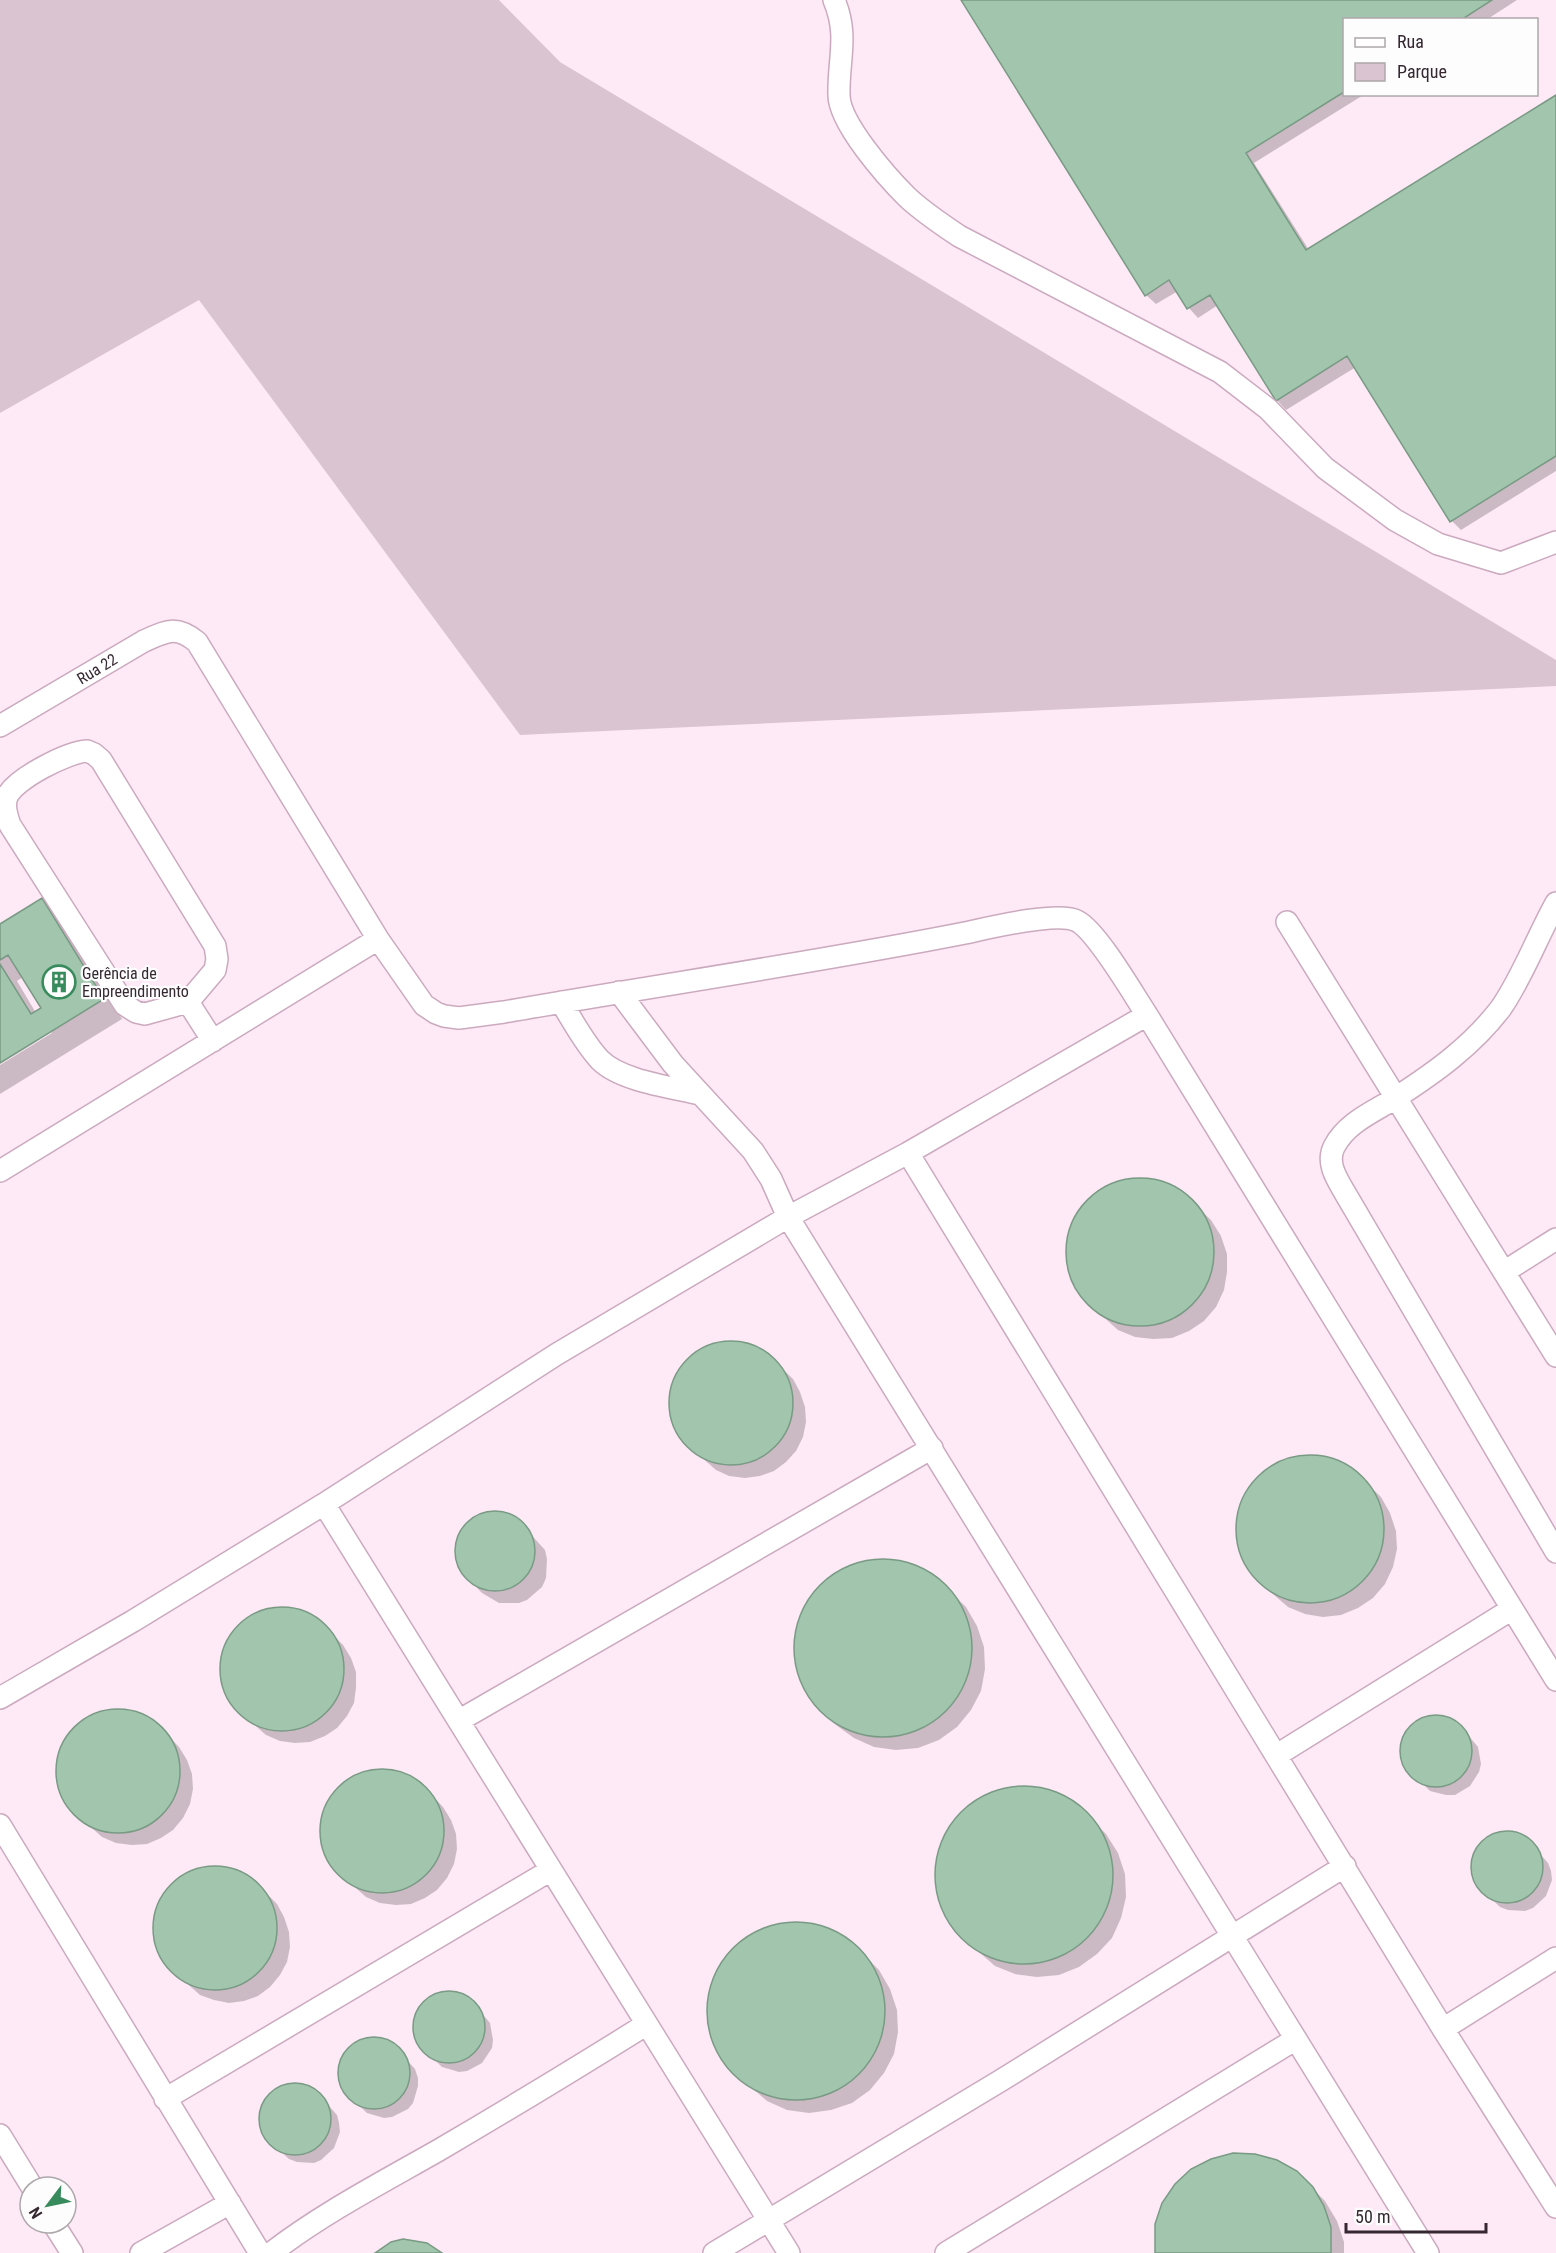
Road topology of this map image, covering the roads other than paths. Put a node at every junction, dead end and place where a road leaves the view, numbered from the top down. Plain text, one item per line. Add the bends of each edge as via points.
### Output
1 (834, 0) edge
2 (1556, 542) edge
3 (0, 726) edge
4 (1556, 903) edge
5 (1287, 922) dead end
6 (378, 939) junction
7 (619, 992) junction
8 (188, 1002) junction
9 (561, 1002) junction
10 (1147, 1015) junction
11 (213, 1041) junction
12 (700, 1094) junction
13 (1396, 1097) junction
14 (908, 1153) junction
15 (0, 1171) edge
16 (788, 1217) junction
17 (1556, 1239) edge
18 (1504, 1272) junction
19 (1556, 1356) edge
20 (932, 1448) junction
21 (324, 1504) junction
22 (1556, 1552) edge
23 (1512, 1609) junction
24 (1556, 1680) edge
25 (0, 1698) edge
26 (460, 1720) junction
27 (1277, 1755) junction
28 (0, 1825) edge
29 (1345, 1866) junction
30 (551, 1870) junction
31 (1232, 1935) junction
32 (1556, 1958) edge
33 (647, 2024) junction
34 (1443, 2029) junction
35 (1296, 2039) junction
36 (165, 2099) junction
37 (0, 2136) edge
38 (24, 2175) edge
39 (230, 2203) junction
40 (1556, 2207) edge
41 (769, 2221) junction
42 (61, 2235) edge
43 (72, 2253) edge
44 (141, 2253) edge
45 (260, 2253) edge
46 (271, 2253) edge
47 (714, 2253) edge
48 (789, 2253) edge
49 (946, 2253) edge
50 (1428, 2253) edge

1 - 2 lane via 843,37 838,97 842,111 886,174 924,212 958,236 1220,372 1268,409 1325,468 1395,520 1438,544 1501,563
3 - 6 lane, Rua 22 via 144,641 162,633 182,632 198,642
4 - 13 lane via 1500,1008 1454,1057
5 - 13 lane
6 - 9 lane via 424,1005 444,1016 459,1018
6 - 11 lane
7 - 9 lane
7 - 10 lane via 1065,917 1078,921 1094,935
7 - 12 lane via 672,1064
8 - 8 lane via 141,1014 130,1010 120,999 10,825 5,803 16,785 71,754 87,752 101,760 215,946 215,969
8 - 11 lane
9 - 12 lane via 605,1064 642,1080
10 - 14 lane
10 - 23 lane
11 - 15 lane
12 - 16 lane via 753,1150
13 - 18 lane
13 - 22 lane via 1341,1136 1333,1148 1333,1169
14 - 16 lane
14 - 27 lane
16 - 20 lane
16 - 21 lane via 557,1354
17 - 18 lane
18 - 19 lane
20 - 26 lane
20 - 31 lane
21 - 25 lane
21 - 26 lane
23 - 24 lane
23 - 27 lane
26 - 30 lane
27 - 29 lane
28 - 36 lane
29 - 31 lane
29 - 34 lane
30 - 33 lane
30 - 36 lane
31 - 35 lane
31 - 41 lane
32 - 34 lane
33 - 41 lane
33 - 46 lane
34 - 40 lane
35 - 49 lane
35 - 50 lane
36 - 39 lane
37 - 38 lane
39 - 44 lane
39 - 45 lane
41 - 47 lane
41 - 48 lane
42 - 43 lane

